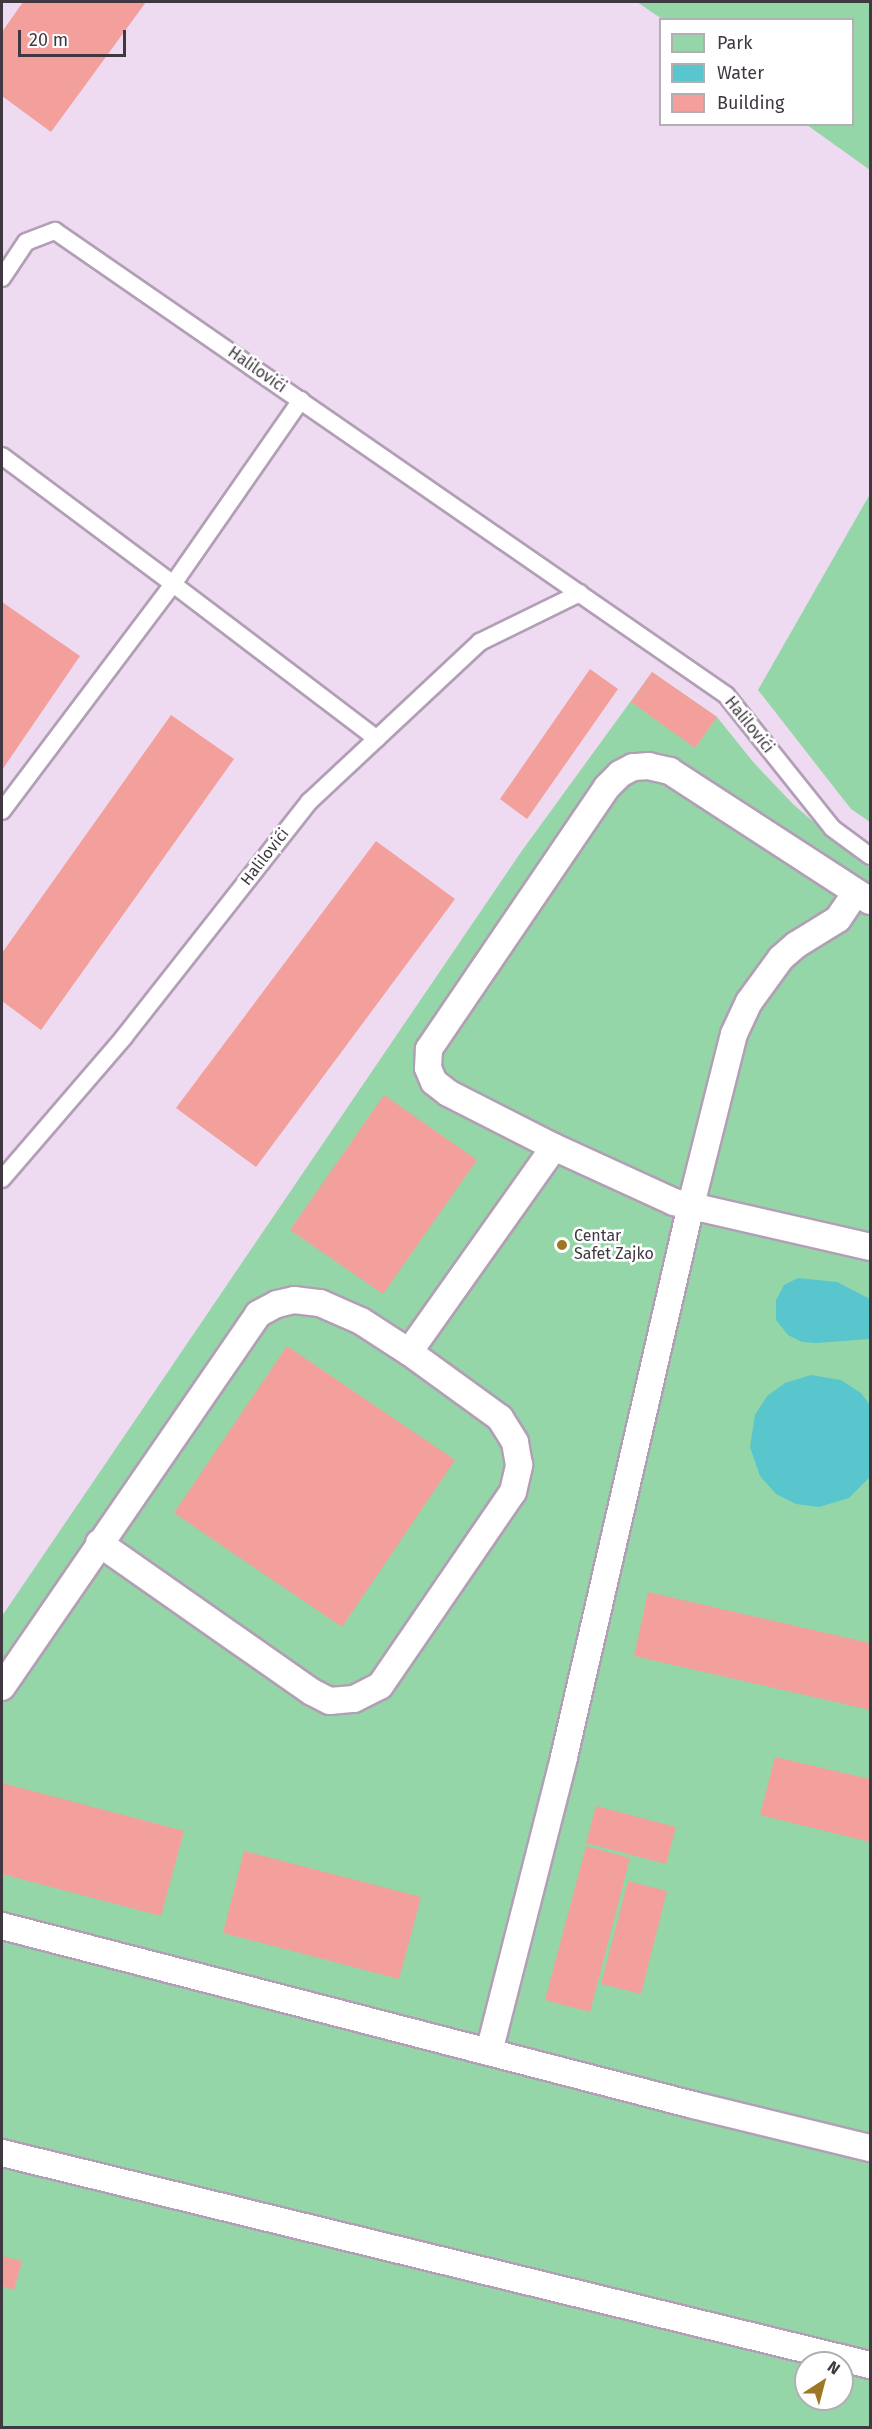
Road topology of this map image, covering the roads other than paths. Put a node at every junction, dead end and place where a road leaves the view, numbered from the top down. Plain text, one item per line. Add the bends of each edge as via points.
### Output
1 (2, 278) edge
2 (301, 400) junction
3 (2, 456) edge
4 (173, 584) junction
5 (580, 592) junction
6 (377, 739) junction
7 (2, 811) edge
8 (870, 856) edge
9 (863, 896) edge
10 (554, 1147) junction
11 (2, 1179) edge
12 (691, 1205) junction
13 (870, 1247) edge
14 (409, 1352) junction
15 (99, 1543) junction
16 (2, 1687) edge
17 (2, 1927) edge
18 (489, 2052) junction
19 (870, 2148) edge
20 (2, 2153) edge
21 (870, 2365) edge

1 - 2 lane, Halilovići via 27,242 55,231
2 - 4 lane
2 - 5 lane, Halilovići
3 - 4 lane
4 - 6 lane
4 - 7 lane
5 - 6 lane, Halilovići via 480,642
5 - 8 lane, Halilovići via 726,695 832,828
6 - 11 lane, Halilovići via 309,802 124,1037
9 - 10 street via 670,771 633,766 620,774 607,787 429,1048 428,1068 434,1082 448,1093
9 - 12 street via 838,919 781,958 749,1002 734,1034
10 - 12 street via 674,1202
10 - 14 street
12 - 13 street
12 - 18 street via 564,1757
14 - 15 street via 361,1320 320,1303 294,1300 258,1314
14 - 15 street via 500,1418 514,1442 519,1465 513,1492 380,1686 354,1699 330,1701 312,1692
15 - 16 street
17 - 18 street
18 - 19 street
20 - 21 street

